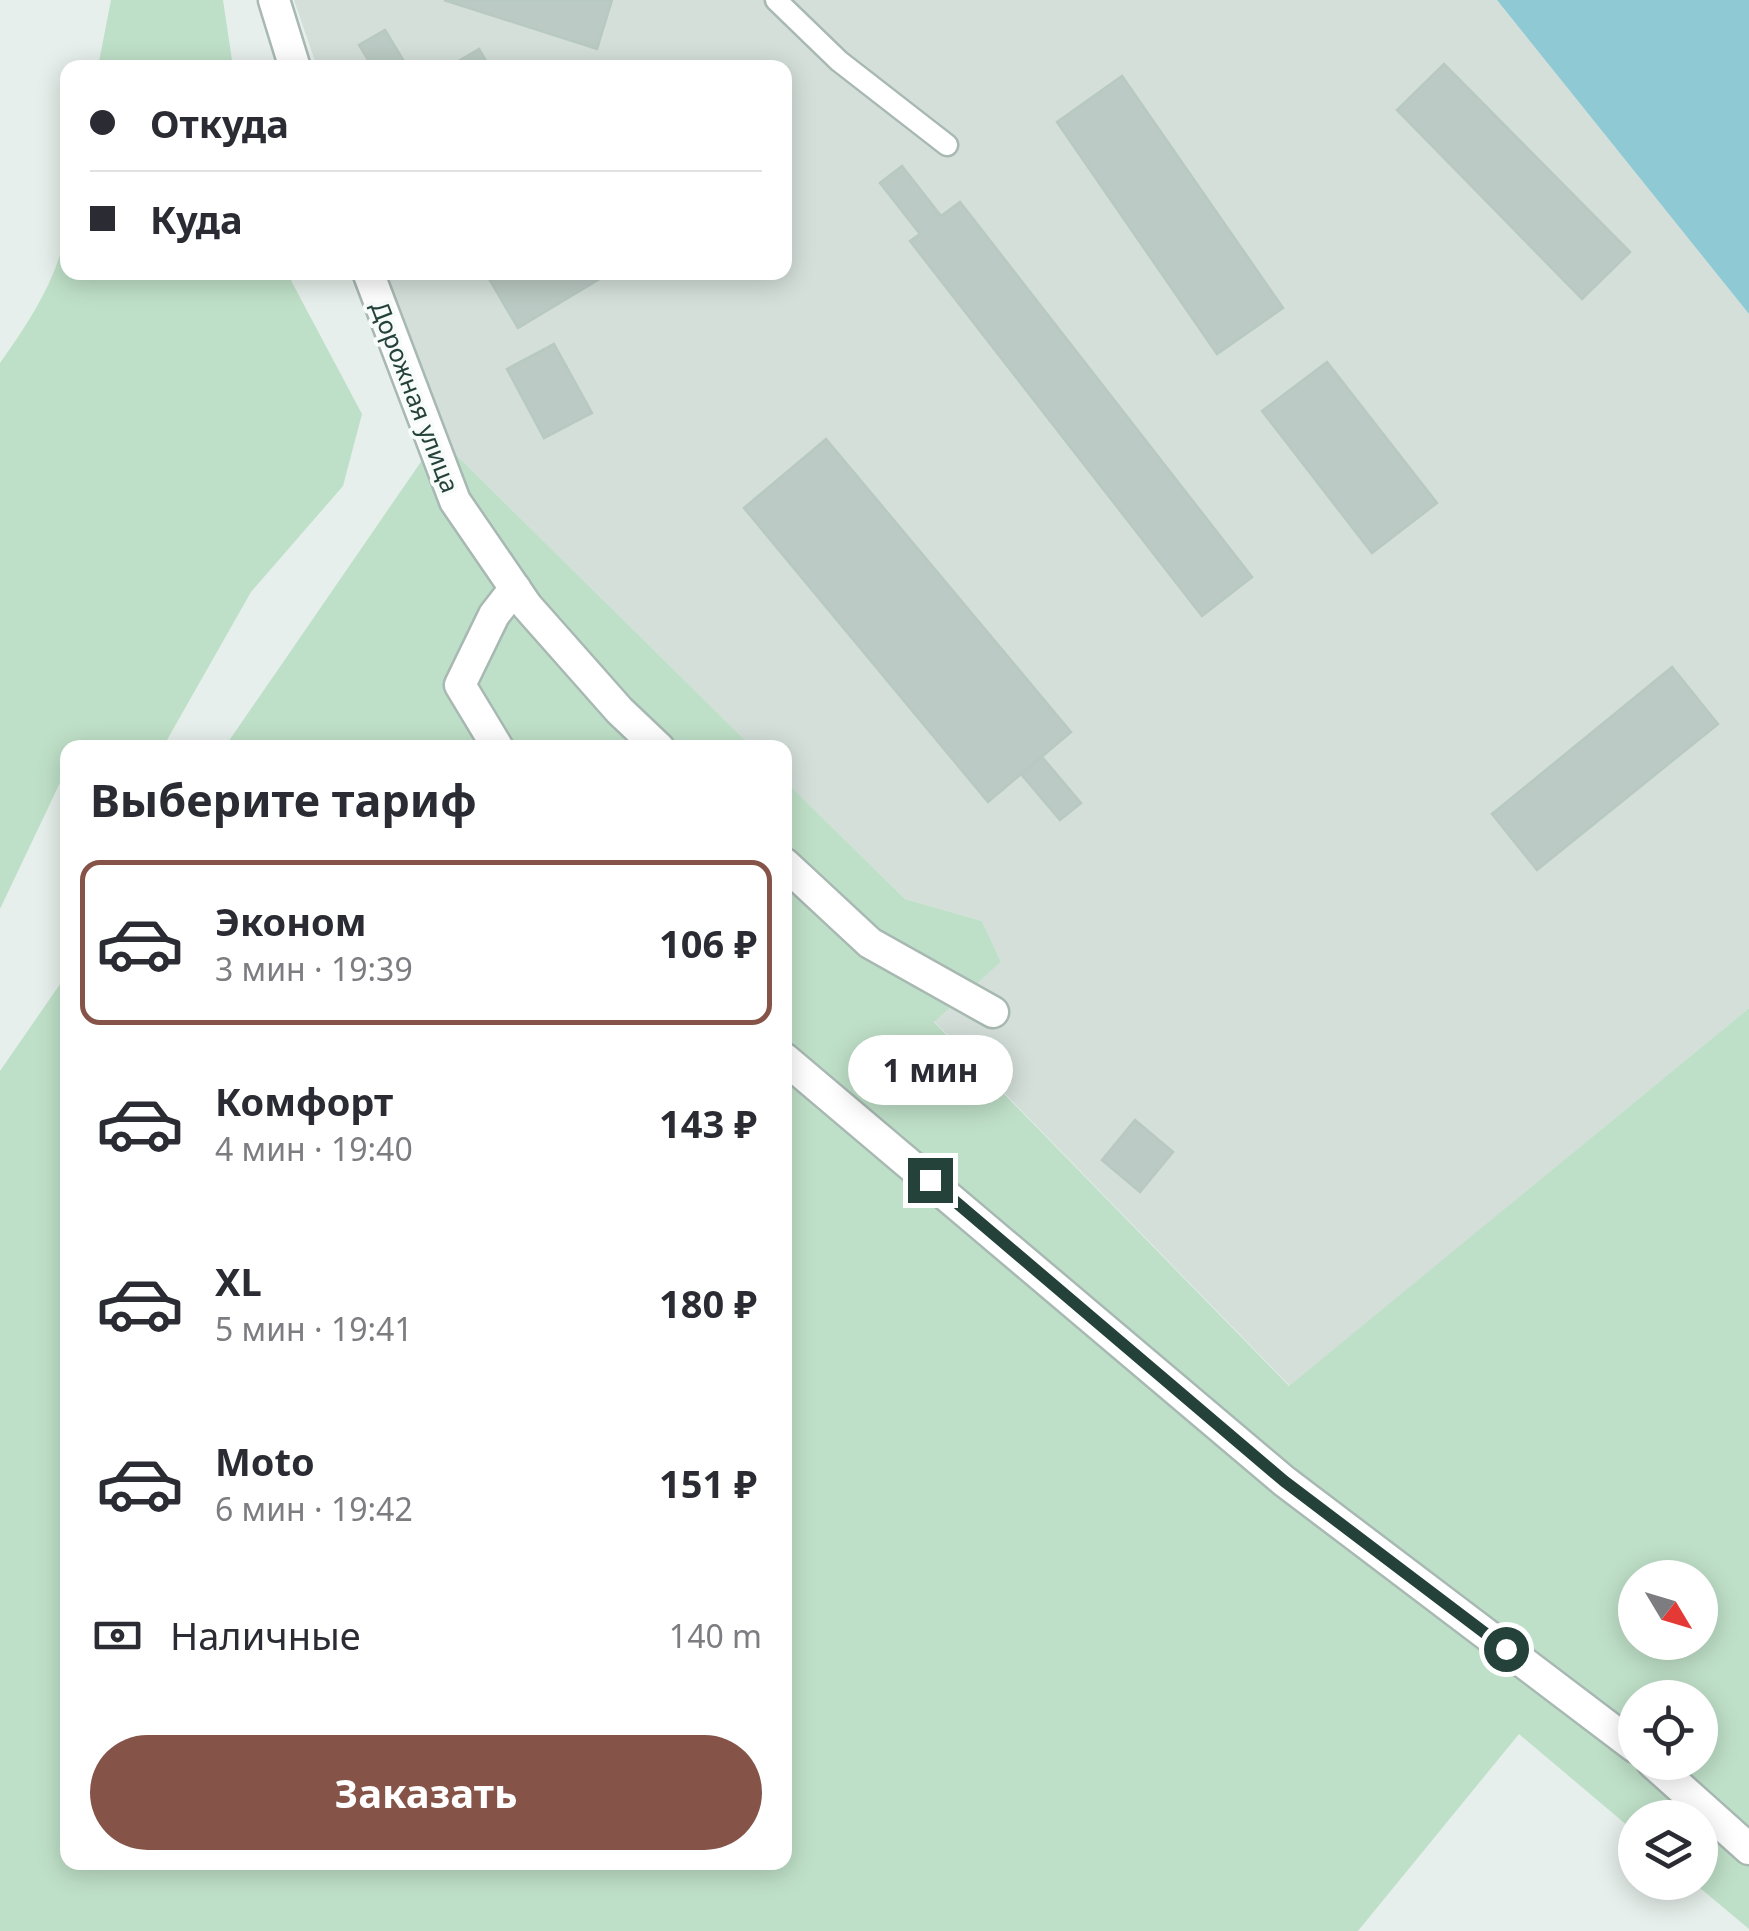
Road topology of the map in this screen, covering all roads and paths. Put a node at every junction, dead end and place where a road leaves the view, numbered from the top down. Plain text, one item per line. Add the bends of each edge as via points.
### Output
1 (274, 0) edge
2 (776, 0) edge
3 (293, 60) edge
4 (947, 145) dead end
5 (371, 280) edge
6 (515, 588) junction
7 (493, 740) edge
8 (651, 740) edge
9 (792, 871) edge
10 (994, 1012) dead end
11 (792, 1065) edge
12 (1618, 1734) edge
13 (1672, 1780) edge
14 (1749, 1849) edge

1 - 3 street
2 - 4 lane via 839,60
5 - 6 street, Дорожная улица via 455,501
6 - 7 street via 460,685
6 - 8 street, Дорожная улица
9 - 10 street via 870,943
11 - 12 street via 1284,1481
13 - 14 street

